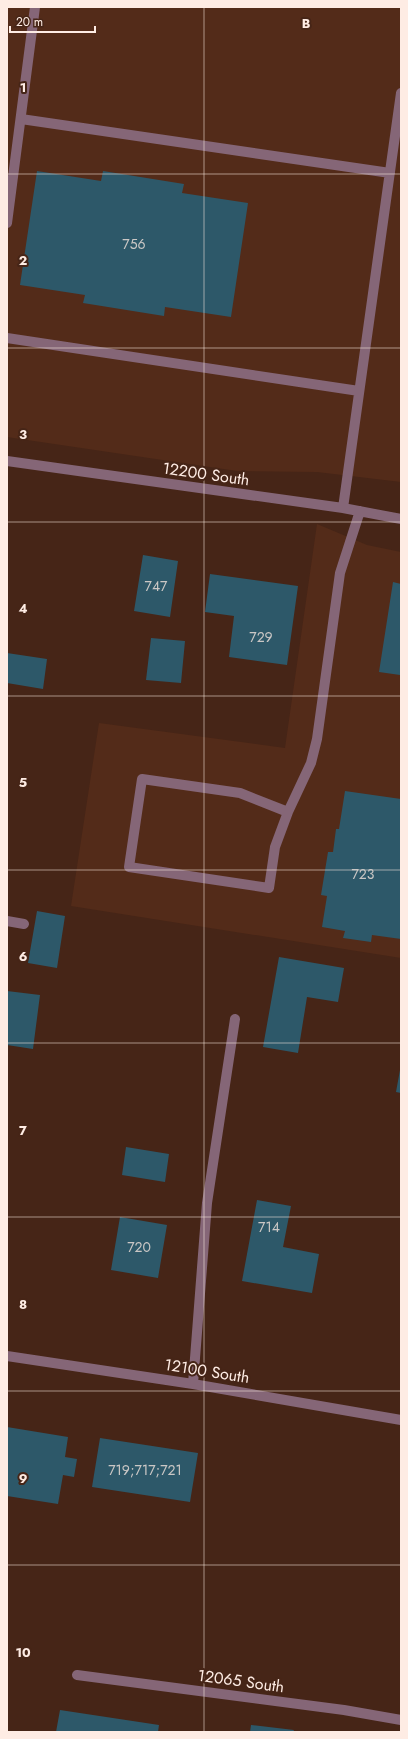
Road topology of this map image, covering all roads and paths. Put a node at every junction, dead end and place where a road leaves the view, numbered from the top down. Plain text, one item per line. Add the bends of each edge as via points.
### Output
1 (35, 7) edge
2 (401, 93) edge
3 (21, 119) junction
4 (390, 173) junction
5 (7, 223) edge
6 (7, 338) edge
7 (359, 391) junction
8 (7, 461) edge
9 (342, 508) junction
10 (360, 511) junction
11 (401, 519) edge
12 (288, 812) junction
13 (7, 921) edge
14 (24, 924) dead end
15 (235, 1019) dead end
16 (7, 1356) edge
17 (193, 1384) junction
18 (401, 1420) edge
19 (77, 1675) dead end
20 (401, 1720) edge

1 - 3 street
2 - 4 street
3 - 4 street
3 - 5 street
4 - 7 street
6 - 7 street
7 - 9 street
8 - 9 street, 12200 South
9 - 10 street, 12200 South
10 - 11 street, 12200 South
10 - 12 street via 340,573 317,739 311,763
12 - 12 street via 240,793 142,779 129,867 269,888 276,847
13 - 14 street
15 - 17 street via 207,1203
16 - 17 street, 12100 South
17 - 18 street, 12100 South
19 - 20 street, 12065 South

